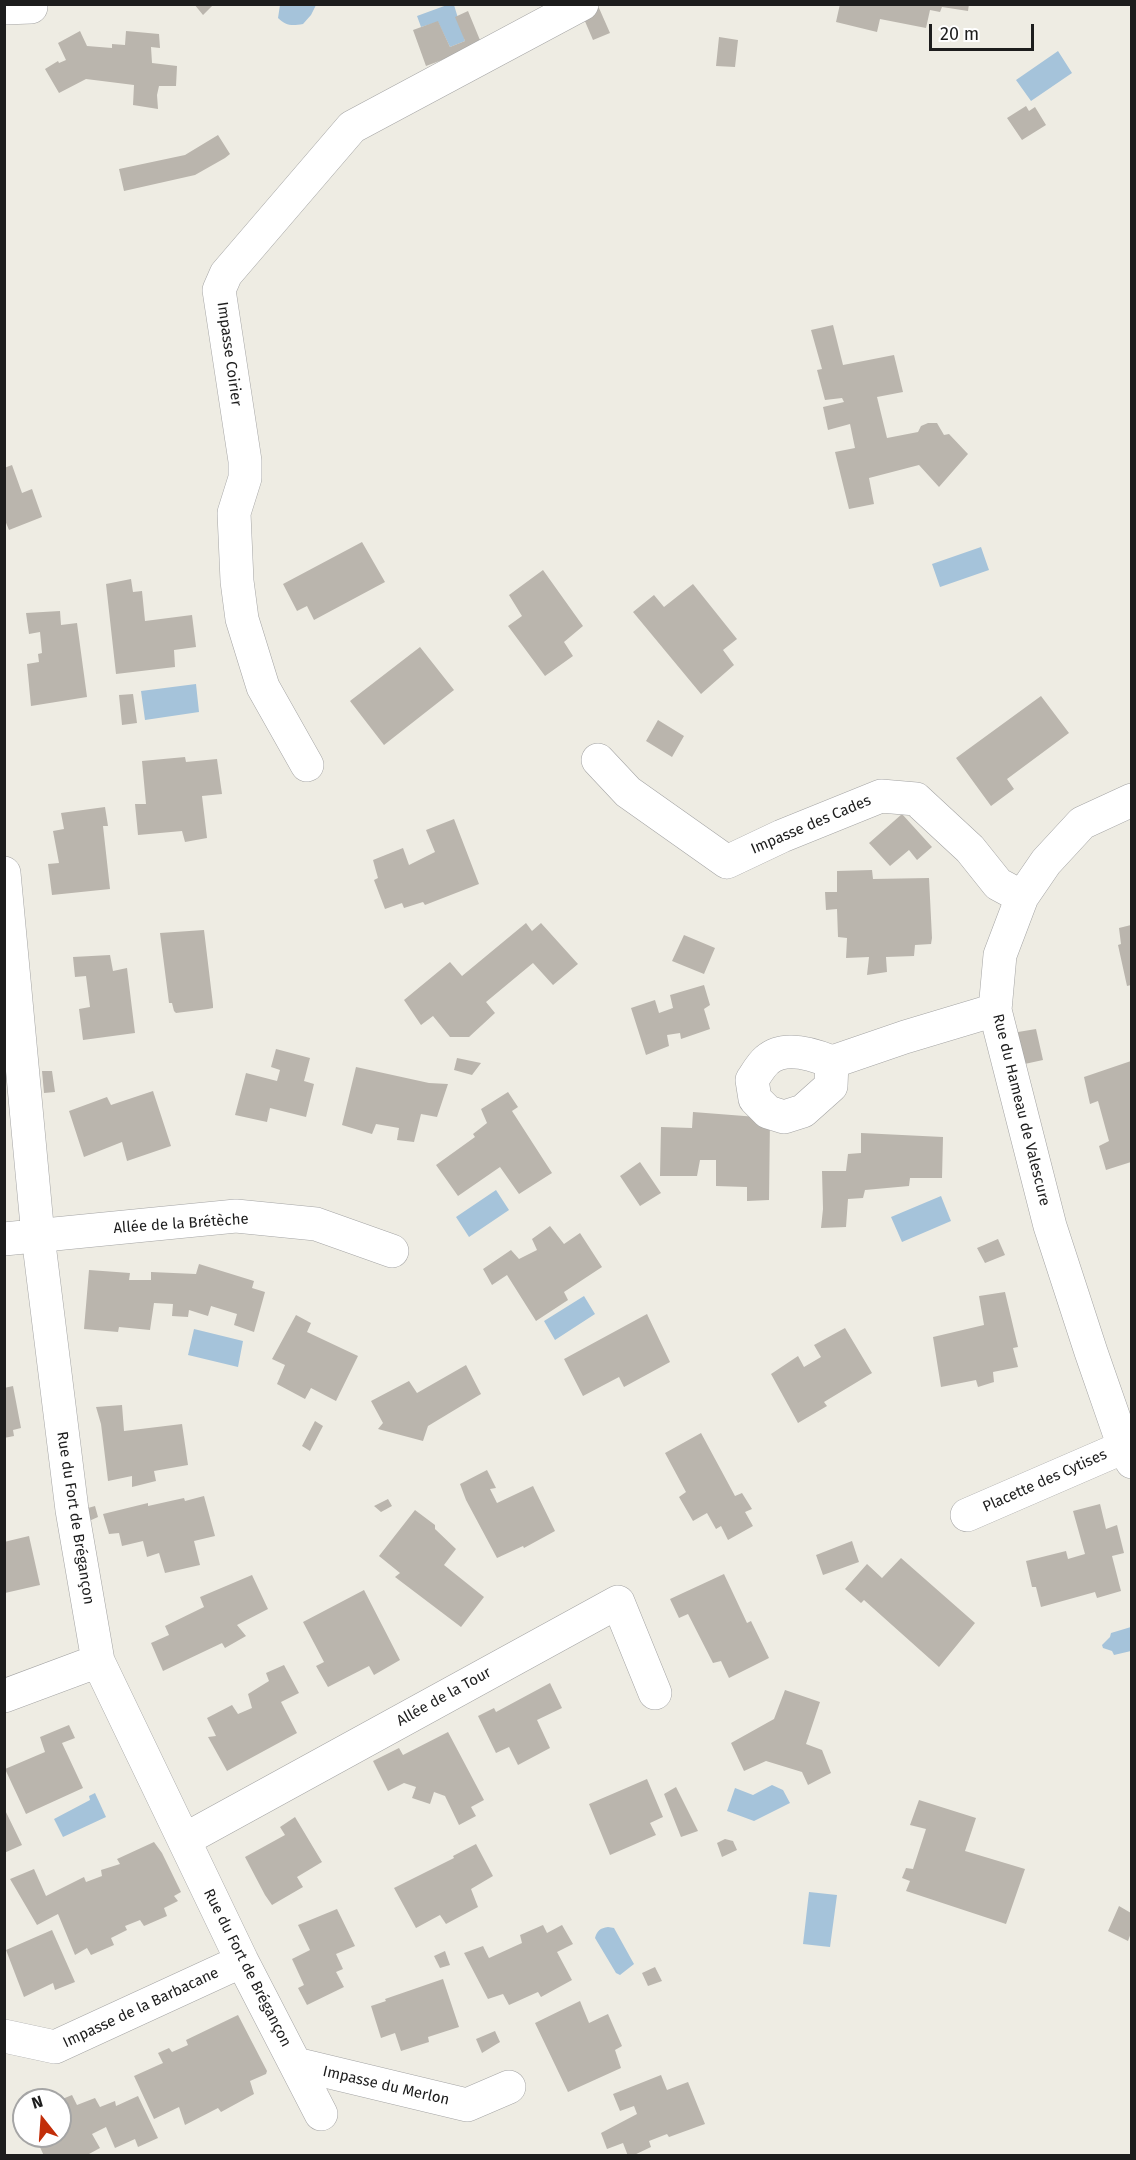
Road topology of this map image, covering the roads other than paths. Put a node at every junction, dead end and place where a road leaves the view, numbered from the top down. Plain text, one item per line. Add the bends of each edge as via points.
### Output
1 (582, 4) edge
2 (598, 760) dead end
3 (307, 765) dead end
4 (1131, 800) edge
5 (4, 873) edge
6 (1022, 897) junction
7 (995, 1010) junction
8 (832, 1062) dead end
9 (38, 1236) junction
10 (4, 1239) edge
11 (392, 1251) dead end
12 (1128, 1455) edge
13 (967, 1515) dead end
14 (98, 1661) junction
15 (655, 1693) dead end
16 (4, 1696) edge
17 (184, 1840) junction
18 (242, 1961) junction
19 (4, 2036) edge
20 (296, 2064) junction
21 (509, 2087) dead end
22 (321, 2114) dead end

1 - 3 street, Impasse Coirier via 352,128 226,274 219,290 245,461 246,478 234,513 242,620 263,687
2 - 6 street, Impasse des Cades via 627,792 727,862 881,796 916,799 970,849 998,884
4 - 6 street, Rue du Hameau de Valescure via 1082,823 1046,862
5 - 9 street, Rue du Fort de Brégançon
6 - 7 street, Rue du Hameau de Valescure via 1000,956
7 - 8 street
7 - 12 street, Rue du Hameau de Valescure via 1050,1226
9 - 10 street, Allée de la Brétèche
9 - 11 street, Allée de la Brétèche via 237,1216 316,1224
9 - 14 street, Rue du Fort de Brégançon via 72,1510
12 - 13 street, Placette des Cytises
14 - 16 street
14 - 17 street, Rue du Fort de Brégançon
15 - 17 street, Allée de la Tour via 618,1602
17 - 18 street, Rue du Fort de Brégançon
18 - 19 street, Impasse de la Barbacane via 55,2047
18 - 20 street, Rue du Fort de Brégançon
20 - 21 street, Impasse du Merlon via 467,2105
20 - 22 street, Rue du Fort de Brégançon

